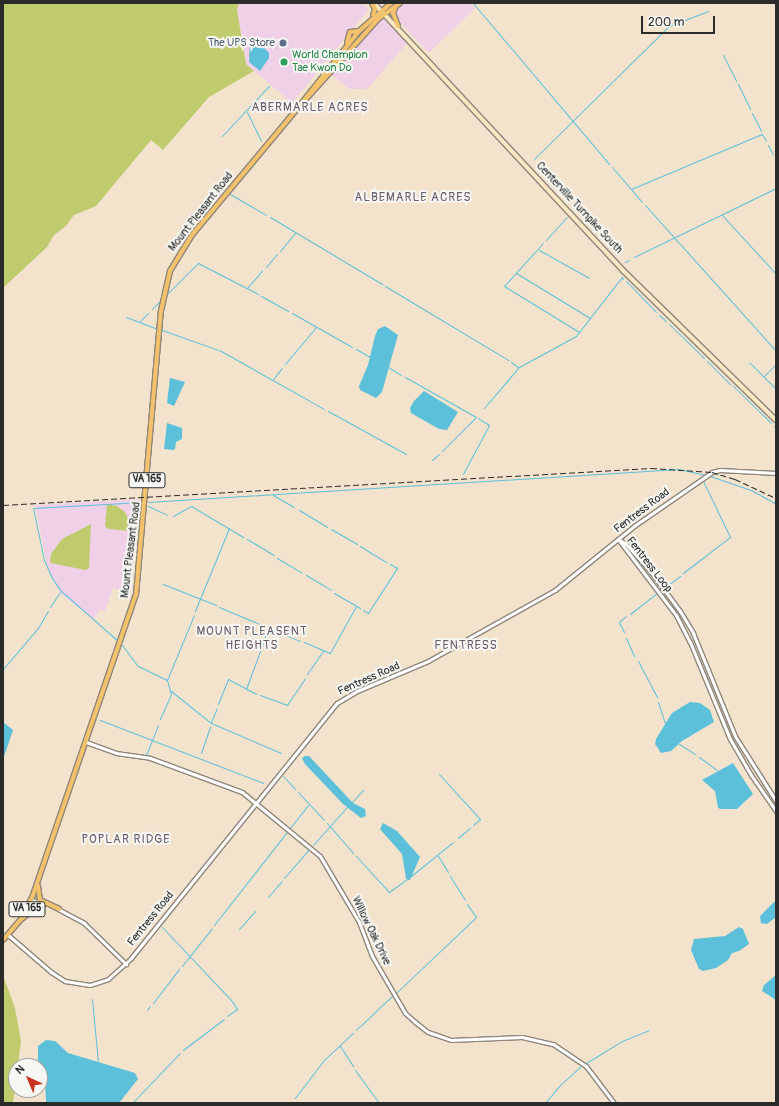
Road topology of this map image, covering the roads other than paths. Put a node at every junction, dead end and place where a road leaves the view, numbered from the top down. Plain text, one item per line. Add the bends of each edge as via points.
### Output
1 (373, 3) edge
2 (391, 3) edge
3 (399, 4) edge
4 (382, 10) junction
5 (386, 13) junction
6 (371, 19) junction
7 (398, 26) junction
8 (360, 31) junction
9 (346, 47) junction
10 (349, 52) junction
11 (297, 109) junction
12 (776, 420) edge
13 (776, 473) edge
14 (618, 539) junction
15 (86, 742) junction
16 (256, 802) junction
17 (776, 802) edge
18 (776, 810) edge
19 (39, 880) junction
20 (31, 900) junction
21 (44, 904) junction
22 (59, 909) junction
23 (21, 920) junction
24 (8, 935) junction
25 (3, 940) edge
26 (126, 964) junction
27 (614, 1103) edge

1 - 4 main road, Centerville Turnpike South
1 - 6 highway via 375,11
2 - 4 highway, Mount Pleasant Road / VA 165
3 - 5 highway, Mount Pleasant Road / VA 165
3 - 7 highway via 393,13
4 - 5 main road, Centerville Turnpike South
4 - 6 highway, Mount Pleasant Road / VA 165
5 - 7 main road, Centerville Turnpike South
5 - 10 highway, Mount Pleasant Road / VA 165
6 - 8 highway, Mount Pleasant Road / VA 165
7 - 12 main road, Centerville Turnpike South via 623,270
8 - 9 highway, Mount Pleasant Road / VA 165
8 - 9 highway via 350,32
9 - 10 highway
9 - 11 highway, Mount Pleasant Road / VA 165
10 - 11 highway, Mount Pleasant Road / VA 165
11 - 15 highway, Mount Pleasant Road / VA 165 via 186,242 168,276 161,311 137,591
13 - 14 street, Fentress Road via 715,471
14 - 16 street, Fentress Road via 561,586 533,604 421,664 357,691 337,703
14 - 17 street, Fentress Loop via 626,544 651,572 680,610 693,633 735,736
14 - 18 street, Fentress Loop via 623,550 652,582 676,615 690,642 730,739 751,776
15 - 16 street, Willow Oak Drive via 116,753 150,758 237,789
15 - 19 highway, Mount Pleasant Road / VA 165
16 - 26 street, Fentress Road
16 - 27 street, Willow Oak Drive via 320,856 358,922 372,956 405,1013 415,1022 428,1032 451,1040 522,1037 553,1044 586,1066
19 - 20 highway, Mount Pleasant Road / VA 165
19 - 22 highway via 39,899
20 - 21 street
20 - 23 highway, Mount Pleasant Road / VA 165
21 - 22 street
21 - 23 highway via 36,906
22 - 26 street via 84,923
23 - 24 highway, Mount Pleasant Road / VA 165
24 - 25 highway, Mount Pleasant Road / VA 165
24 - 26 street, Fentress Road via 55,976 74,983 90,985 104,981

